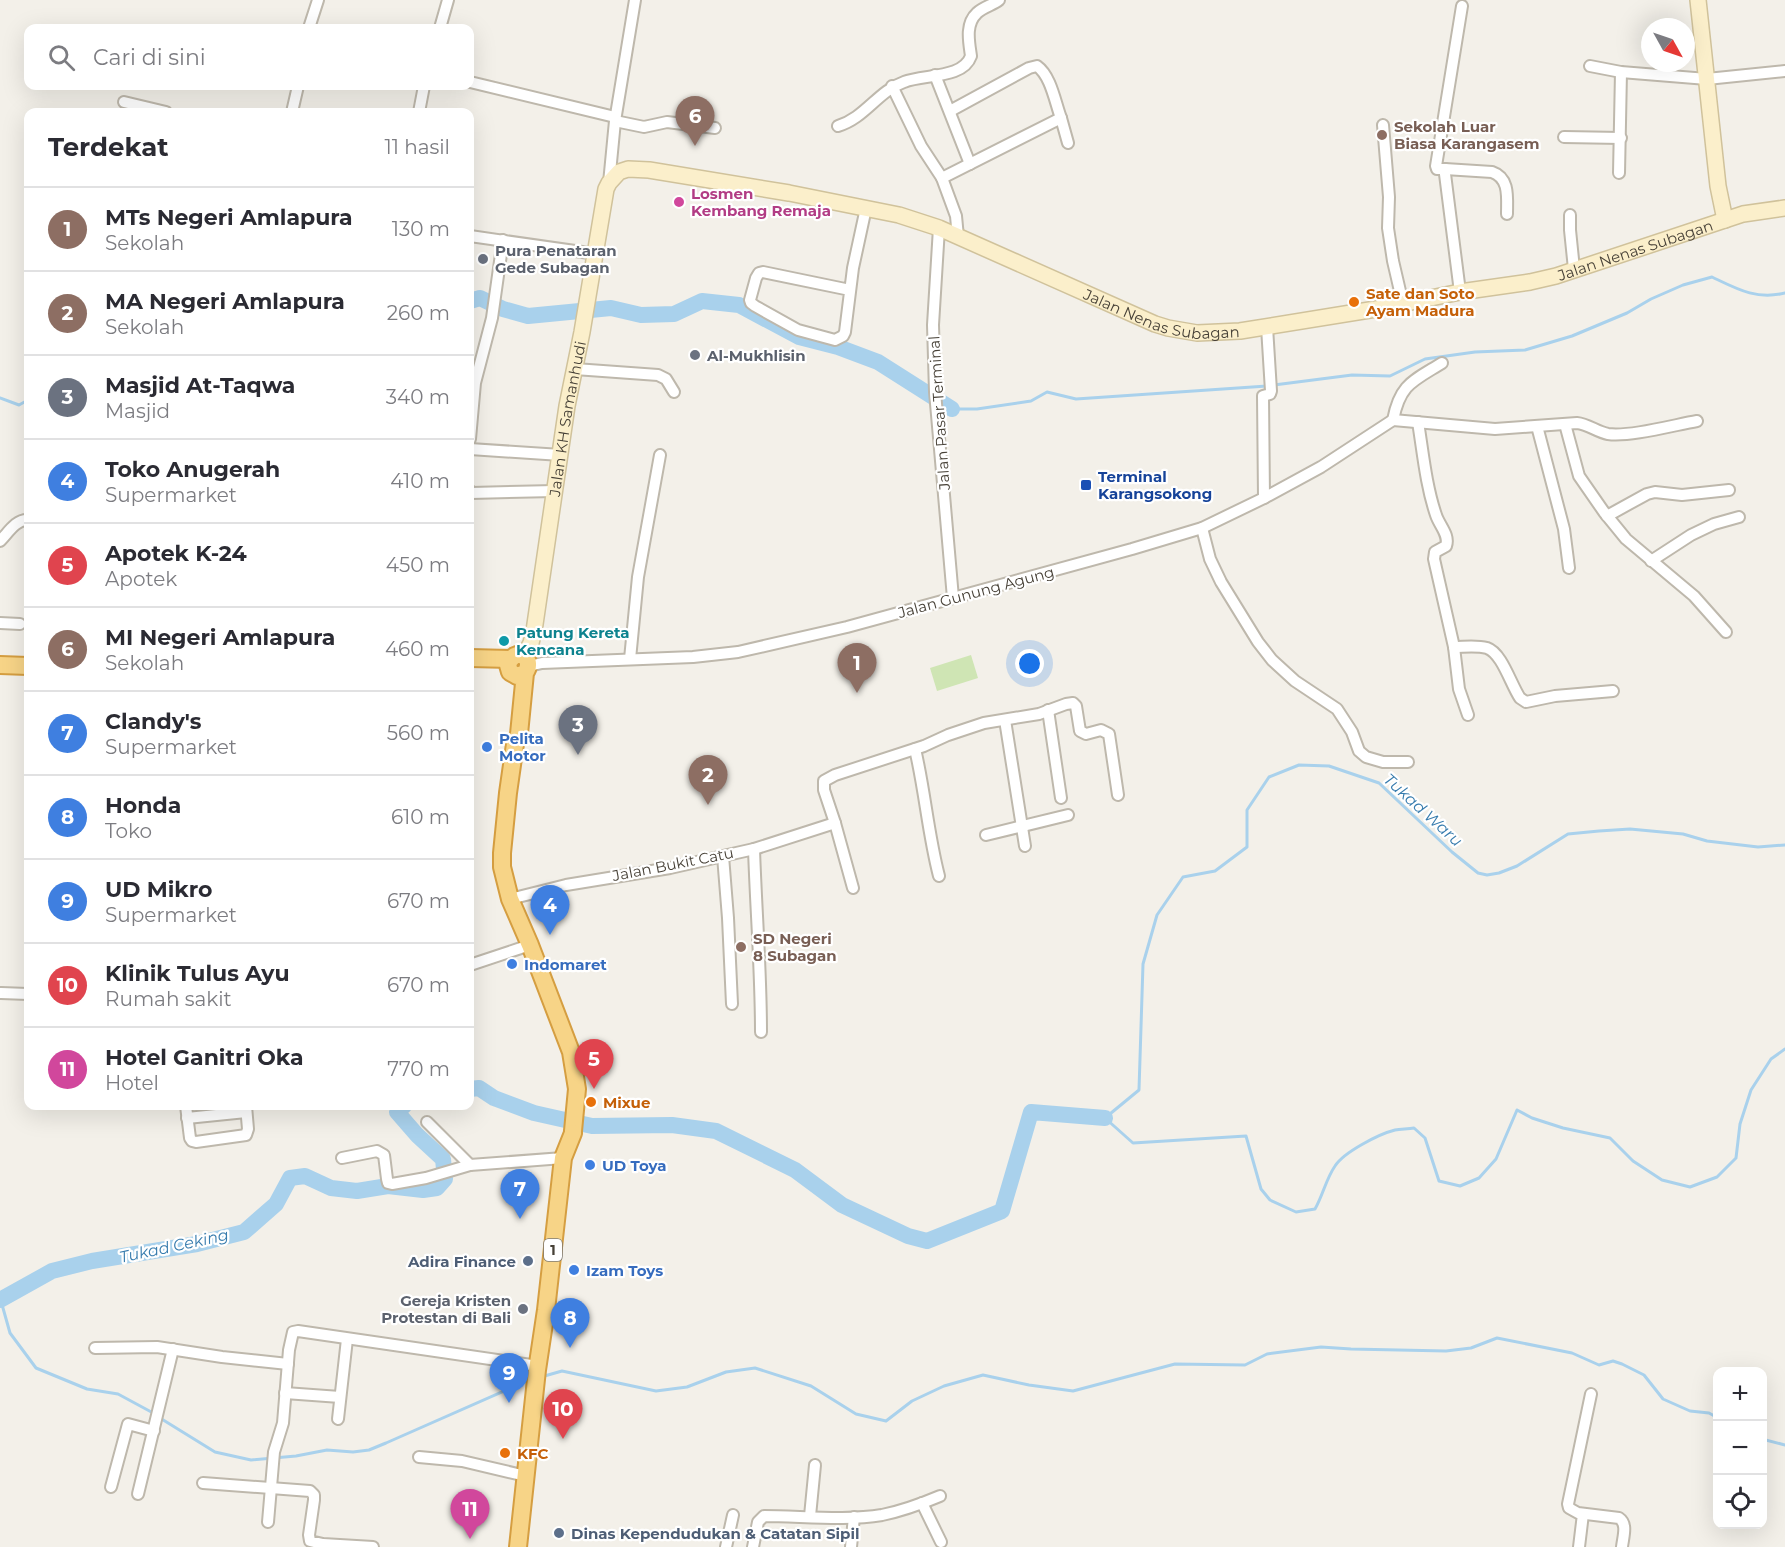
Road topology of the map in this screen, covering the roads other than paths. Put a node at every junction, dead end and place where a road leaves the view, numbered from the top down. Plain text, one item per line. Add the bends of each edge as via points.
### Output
1 (318, 0) edge
2 (448, 0) edge
3 (635, 0) edge
4 (977, 0) edge
5 (999, 0) edge
6 (1698, 0) edge
7 (1462, 6) dead end
8 (977, 13) junction
9 (310, 24) edge
10 (441, 24) edge
11 (1590, 66) dead end
12 (1785, 71) edge
13 (1621, 72) junction
14 (935, 75) junction
15 (1707, 79) junction
16 (474, 83) edge
17 (892, 86) junction
18 (297, 90) edge
19 (423, 90) edge
20 (124, 102) dead end
21 (149, 108) edge
22 (293, 108) edge
23 (420, 108) edge
24 (950, 111) junction
25 (1061, 118) junction
26 (615, 119) junction
27 (1383, 125) dead end
28 (838, 126) dead end
29 (716, 129) dead end
30 (1564, 137) dead end
31 (1621, 138) junction
32 (1068, 143) dead end
33 (970, 164) junction
34 (1445, 169) junction
35 (1619, 173) dead end
36 (942, 178) junction
37 (609, 183) junction
38 (866, 208) junction
39 (1785, 208) edge
40 (1507, 214) dead end
41 (1570, 215) dead end
42 (1725, 220) junction
43 (939, 228) junction
44 (474, 236) edge
45 (958, 237) junction
46 (503, 240) junction
47 (596, 254) junction
48 (1574, 269) junction
49 (850, 290) junction
50 (1460, 292) junction
51 (1403, 304) junction
52 (1267, 327) junction
53 (1442, 363) dead end
54 (575, 369) junction
55 (674, 392) dead end
56 (474, 394) edge
57 (1393, 420) junction
58 (1697, 421) dead end
59 (1418, 422) junction
60 (1565, 424) junction
61 (1537, 426) junction
62 (474, 449) edge
63 (561, 455) junction
64 (660, 455) dead end
65 (1729, 490) dead end
66 (474, 491) edge
67 (555, 491) junction
68 (1264, 498) junction
69 (1607, 516) junction
70 (1739, 517) dead end
71 (24, 519) edge
72 (1202, 528) junction
73 (0, 541) edge
74 (1651, 561) junction
75 (1569, 568) dead end
76 (953, 598) junction
77 (0, 623) edge
78 (20, 624) dead end
79 (1726, 632) dead end
80 (1454, 647) junction
81 (474, 659) edge
82 (630, 659) junction
83 (0, 664) edge
84 (24, 666) edge
85 (518, 667) junction
86 (474, 669) edge
87 (1613, 691) dead end
88 (1048, 710) junction
89 (1468, 716) dead end
90 (1005, 720) junction
91 (915, 749) junction
92 (1408, 762) dead end
93 (1118, 795) dead end
94 (1061, 798) dead end
95 (1068, 815) dead end
96 (835, 823) junction
97 (1021, 826) junction
98 (986, 835) dead end
99 (1024, 846) dead end
100 (754, 849) junction
101 (723, 856) junction
102 (939, 876) dead end
103 (853, 888) dead end
104 (510, 899) junction
105 (530, 945) junction
106 (474, 964) edge
107 (1, 993) edge
108 (24, 994) edge
109 (732, 1004) dead end
110 (762, 1032) dead end
111 (186, 1110) edge
112 (239, 1110) edge
113 (246, 1110) edge
114 (187, 1118) junction
115 (427, 1122) dead end
116 (573, 1131) dead end
117 (342, 1158) dead end
118 (563, 1158) junction
119 (470, 1165) junction
120 (347, 1339) junction
121 (95, 1348) dead end
122 (173, 1349) junction
123 (288, 1364) junction
124 (541, 1368) junction
125 (285, 1393) junction
126 (540, 1393) junction
127 (1591, 1394) dead end
128 (340, 1398) junction
129 (338, 1419) dead end
130 (154, 1431) junction
131 (419, 1456) dead end
132 (814, 1465) dead end
133 (526, 1476) junction
134 (203, 1483) dead end
135 (111, 1487) dead end
136 (270, 1488) junction
137 (138, 1494) dead end
138 (940, 1496) dead end
139 (922, 1503) junction
140 (1584, 1514) junction
141 (733, 1515) dead end
142 (810, 1516) junction
143 (854, 1517) junction
144 (268, 1522) dead end
145 (941, 1542) dead end
146 (322, 1545) edge
147 (373, 1547) edge
148 (519, 1547) edge
149 (528, 1547) edge
150 (726, 1547) edge
151 (753, 1547) edge
152 (851, 1547) edge
153 (1579, 1547) edge
154 (1622, 1547) edge

1 - 9 street
2 - 10 street
3 - 26 street
4 - 8 street
5 - 8 street
6 - 15 main road
7 - 34 street via 1436,166
8 - 14 street via 969,30 968,64
11 - 13 street
12 - 15 street
13 - 15 street
13 - 31 street
14 - 17 street
14 - 24 street
15 - 42 main road
16 - 26 street
17 - 28 street via 856,118
17 - 36 street via 921,146
18 - 22 street
19 - 23 street
20 - 21 street
24 - 25 street via 1033,66 1043,71
24 - 33 street
25 - 32 street
25 - 33 street
26 - 29 street via 644,126 667,122
26 - 37 street
27 - 51 street via 1388,228
30 - 31 street
31 - 35 street
33 - 36 street
34 - 40 street via 1499,174 1507,192
34 - 50 street
36 - 45 street via 956,216
37 - 38 main road, Jalan Nenas Subagan via 619,172 640,169
37 - 47 main road, Jalan KH Samanhudi
38 - 43 main road, Jalan Nenas Subagan
38 - 49 street
39 - 42 main road, Jalan Nenas Subagan
41 - 48 street
42 - 48 main road, Jalan Nenas Subagan
43 - 45 main road, Jalan Nenas Subagan
43 - 76 street, Jalan Pasar Terminal via 933,325 935,398
44 - 46 street
45 - 52 main road, Jalan Nenas Subagan via 1168,328 1205,333
46 - 47 street
46 - 56 street via 492,318
47 - 54 main road, Jalan KH Samanhudi
48 - 50 main road, Jalan Nenas Subagan via 1530,282
49 - 49 street via 845,332 835,340 798,330 750,300 756,278 763,272
50 - 51 main road, Jalan Nenas Subagan
51 - 52 main road, Jalan Nenas Subagan
52 - 68 street via 1271,394 1263,396
53 - 57 street via 1406,386
54 - 55 street via 658,375 666,379
54 - 63 main road, Jalan KH Samanhudi
57 - 59 street
57 - 68 street, Jalan Gunung Agung
58 - 60 street via 1609,434 1583,424
59 - 61 street via 1495,429
59 - 80 street via 1428,487 1447,540 1435,552 1434,559
60 - 61 street
60 - 69 street via 1579,476
61 - 75 street via 1564,529
62 - 63 street
63 - 67 main road, Jalan KH Samanhudi
64 - 82 street via 638,577
65 - 69 street via 1682,495 1655,492
66 - 67 street
67 - 85 main road, Jalan KH Samanhudi via 534,631
68 - 72 street, Jalan Gunung Agung
69 - 74 street
70 - 74 street via 1691,535
71 - 73 street
72 - 76 street, Jalan Gunung Agung
72 - 92 street via 1221,582 1272,660 1337,709 1366,757
74 - 79 street via 1694,596
76 - 82 street, Jalan Gunung Agung via 738,652
77 - 78 street
80 - 87 street via 1476,646 1494,652 1522,701
80 - 89 street via 1459,689
81 - 85 highway
82 - 85 street, Jalan Gunung Agung
83 - 84 highway
85 - 86 highway
85 - 104 highway via 512,735 516,744 502,853
88 - 90 street
88 - 93 street via 1073,704 1080,731 1086,734 1101,730 1108,734
88 - 94 street
90 - 91 street via 984,723
90 - 97 street
91 - 96 street via 824,781
91 - 102 street
95 - 97 street
96 - 100 street, Jalan Bukit Catu
96 - 103 street
97 - 98 street
97 - 99 street
100 - 101 street, Jalan Bukit Catu
100 - 110 street
101 - 104 street, Jalan Bukit Catu
101 - 109 street
104 - 105 highway
105 - 106 street
105 - 116 highway via 571,1052 576,1077
107 - 108 street
111 - 114 street
112 - 114 street
113 - 114 street via 246,1135 196,1142 190,1138
115 - 119 street
117 - 119 street via 377,1151 384,1155 388,1183 398,1184
118 - 119 street
118 - 124 highway, 1
118 - 124 highway, 1 via 573,1133 574,1150
120 - 123 street via 293,1332
120 - 124 street
120 - 128 street
121 - 122 street
122 - 123 street
122 - 130 street
123 - 125 street
124 - 126 highway, 1
125 - 128 street
125 - 136 street
126 - 133 highway, 1
126 - 149 highway, 1
127 - 140 street via 1568,1503 1571,1511
128 - 129 street
130 - 135 street via 128,1424
130 - 137 street
131 - 133 street
132 - 142 street
133 - 148 highway, 1
134 - 136 street
136 - 144 street
136 - 146 street via 312,1493 309,1536 310,1541
138 - 139 street
139 - 143 street via 905,1510
139 - 145 street
140 - 153 street
140 - 154 street via 1622,1520
141 - 150 street
142 - 143 street
142 - 151 street via 764,1516 758,1522
143 - 152 street
146 - 147 street

